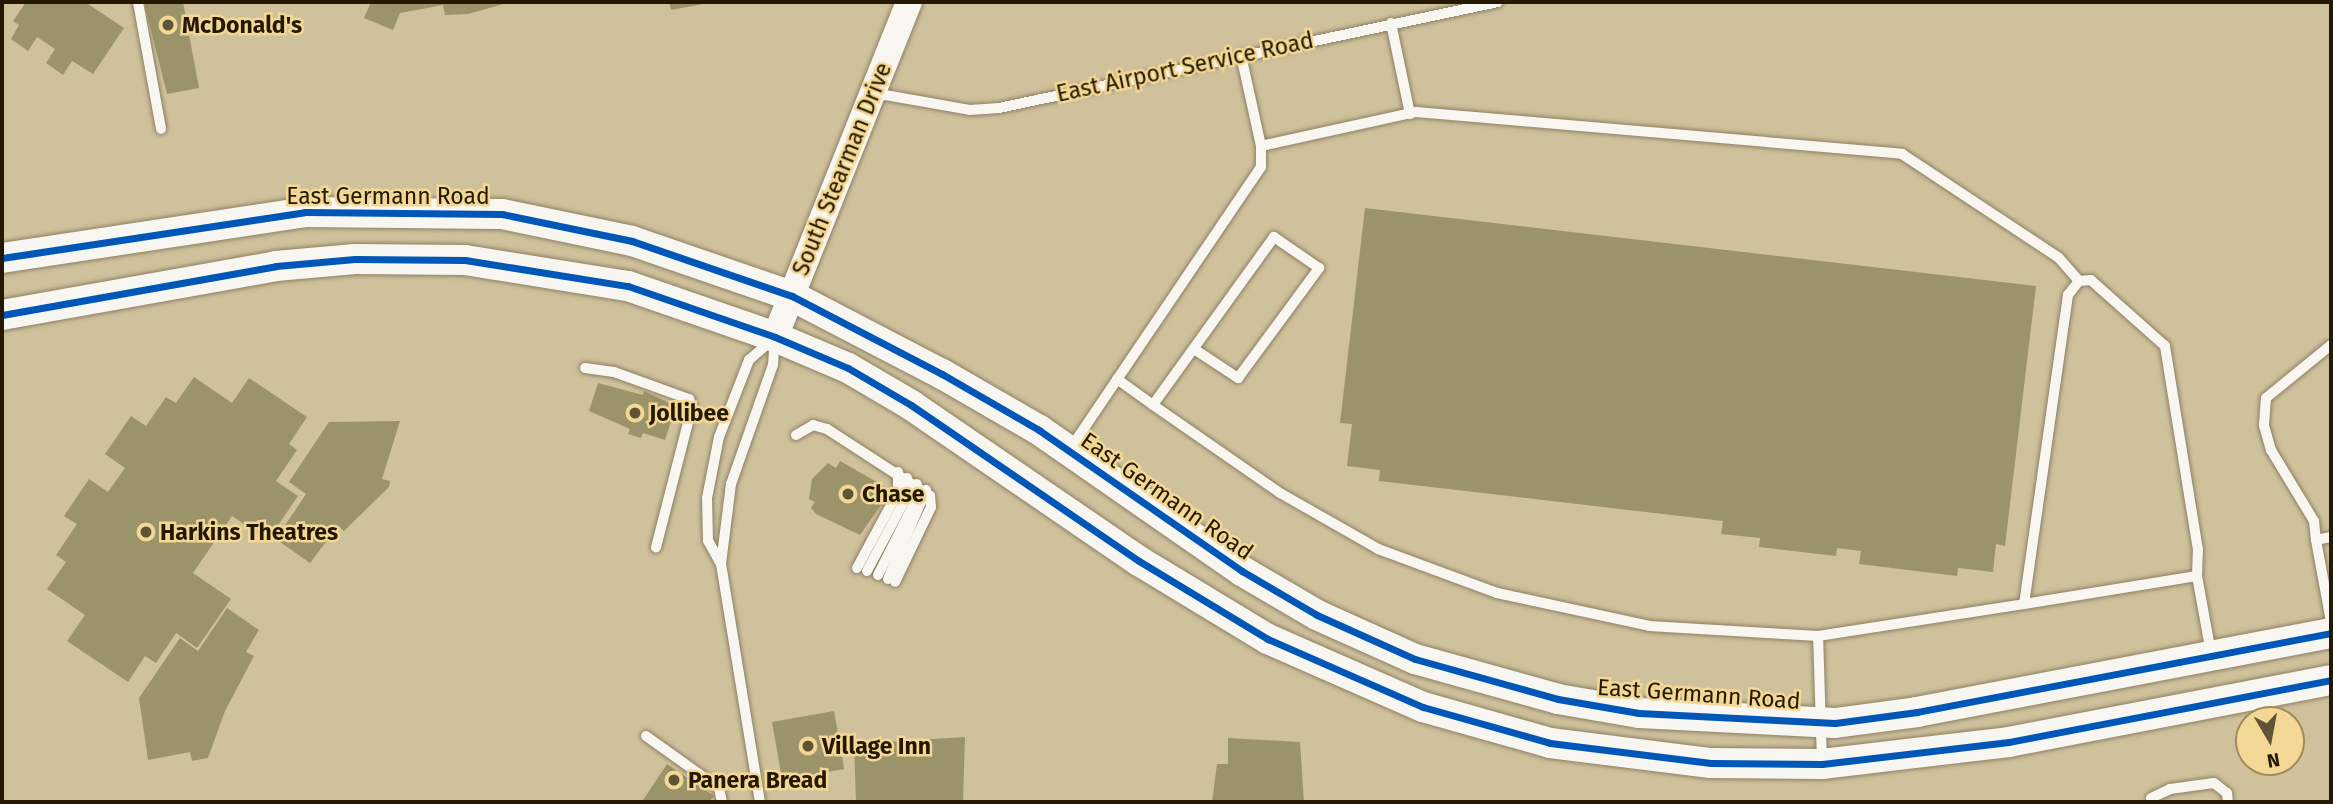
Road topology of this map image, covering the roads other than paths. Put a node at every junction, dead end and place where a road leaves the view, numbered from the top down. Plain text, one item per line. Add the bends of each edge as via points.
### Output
1 (138, 2) edge
2 (909, 2) edge
3 (1498, 2) edge
4 (1391, 23) junction
5 (1241, 55) junction
6 (871, 93) junction
7 (1410, 114) junction
8 (161, 129) dead end
9 (1261, 146) junction
10 (2, 258) edge
11 (1253, 266) junction
12 (1264, 273) dead end
13 (2079, 281) junction
14 (1236, 290) junction
15 (792, 296) junction
16 (1246, 297) dead end
17 (2, 315) edge
18 (1217, 317) junction
19 (1227, 324) dead end
20 (775, 337) junction
21 (2331, 345) edge
22 (1194, 349) junction
23 (585, 368) dead end
24 (1117, 379) junction
25 (1153, 405) junction
26 (796, 435) dead end
27 (1068, 451) junction
28 (912, 481) junction
29 (2331, 537) edge
30 (2316, 540) junction
31 (656, 547) dead end
32 (721, 564) junction
33 (877, 575) junction
34 (2197, 576) junction
35 (2024, 604) junction
36 (2331, 622) edge
37 (1251, 629) junction
38 (2331, 633) edge
39 (1818, 636) junction
40 (2211, 656) junction
41 (1426, 662) junction
42 (2331, 680) edge
43 (1820, 722) junction
44 (646, 736) dead end
45 (1822, 764) junction
46 (2151, 798) dead end
47 (722, 802) edge
48 (760, 802) edge
49 (2228, 802) edge

1 - 8 lane
2 - 6 street, South Stearman Drive
3 - 4 lane, East Airport Service Road
4 - 5 lane, East Airport Service Road
4 - 7 lane
5 - 6 lane, East Airport Service Road via 999,108 970,110
5 - 9 lane
6 - 15 street, South Stearman Drive
7 - 9 lane
7 - 13 lane via 1902,155 2059,258
9 - 24 lane via 1261,167
10 - 15 main road, East Germann Road via 305,212 492,214 632,241
11 - 12 lane
11 - 14 lane
11 - 22 lane via 1274,237 1319,268 1293,294 1238,378
13 - 34 lane via 2091,280 2165,346 2198,550
13 - 35 lane via 2068,295
14 - 16 lane
14 - 18 lane
15 - 20 street, South Stearman Drive
15 - 27 main road, East Germann Road via 951,379
17 - 20 main road via 276,266 355,259 465,260 628,286
18 - 19 lane
18 - 22 lane
20 - 32 lane, South Stearman Drive via 774,365 731,484
20 - 32 lane, South Stearman Drive via 749,360 719,437 707,509 708,541
20 - 37 main road via 848,368 911,405 1139,561
21 - 30 lane via 2266,398 2264,425 2271,450 2314,521
22 - 25 lane
23 - 31 lane via 614,372 689,399 692,407
24 - 25 lane
24 - 27 lane
25 - 39 lane via 1280,493 1378,549 1497,593 1649,626
26 - 28 lane via 813,425 827,429
27 - 41 main road, East Germann Road via 1241,571 1318,615
28 - 33 lane via 898,492
28 - 33 lane via 915,502
28 - 33 lane via 931,507
29 - 30 lane
30 - 36 lane
32 - 48 lane, South Stearman Drive
34 - 35 lane
34 - 40 lane
35 - 39 lane
37 - 41 main road via 1283,625 1392,669
37 - 45 main road via 1423,707 1550,743 1711,763
38 - 40 main road, East Germann Road
39 - 43 lane
40 - 43 main road, East Germann Road via 1917,712
41 - 43 main road, East Germann Road via 1558,699 1639,713
42 - 45 main road via 2009,742
43 - 45 lane
44 - 47 lane via 719,788
46 - 49 lane via 2170,789 2214,783 2227,793

